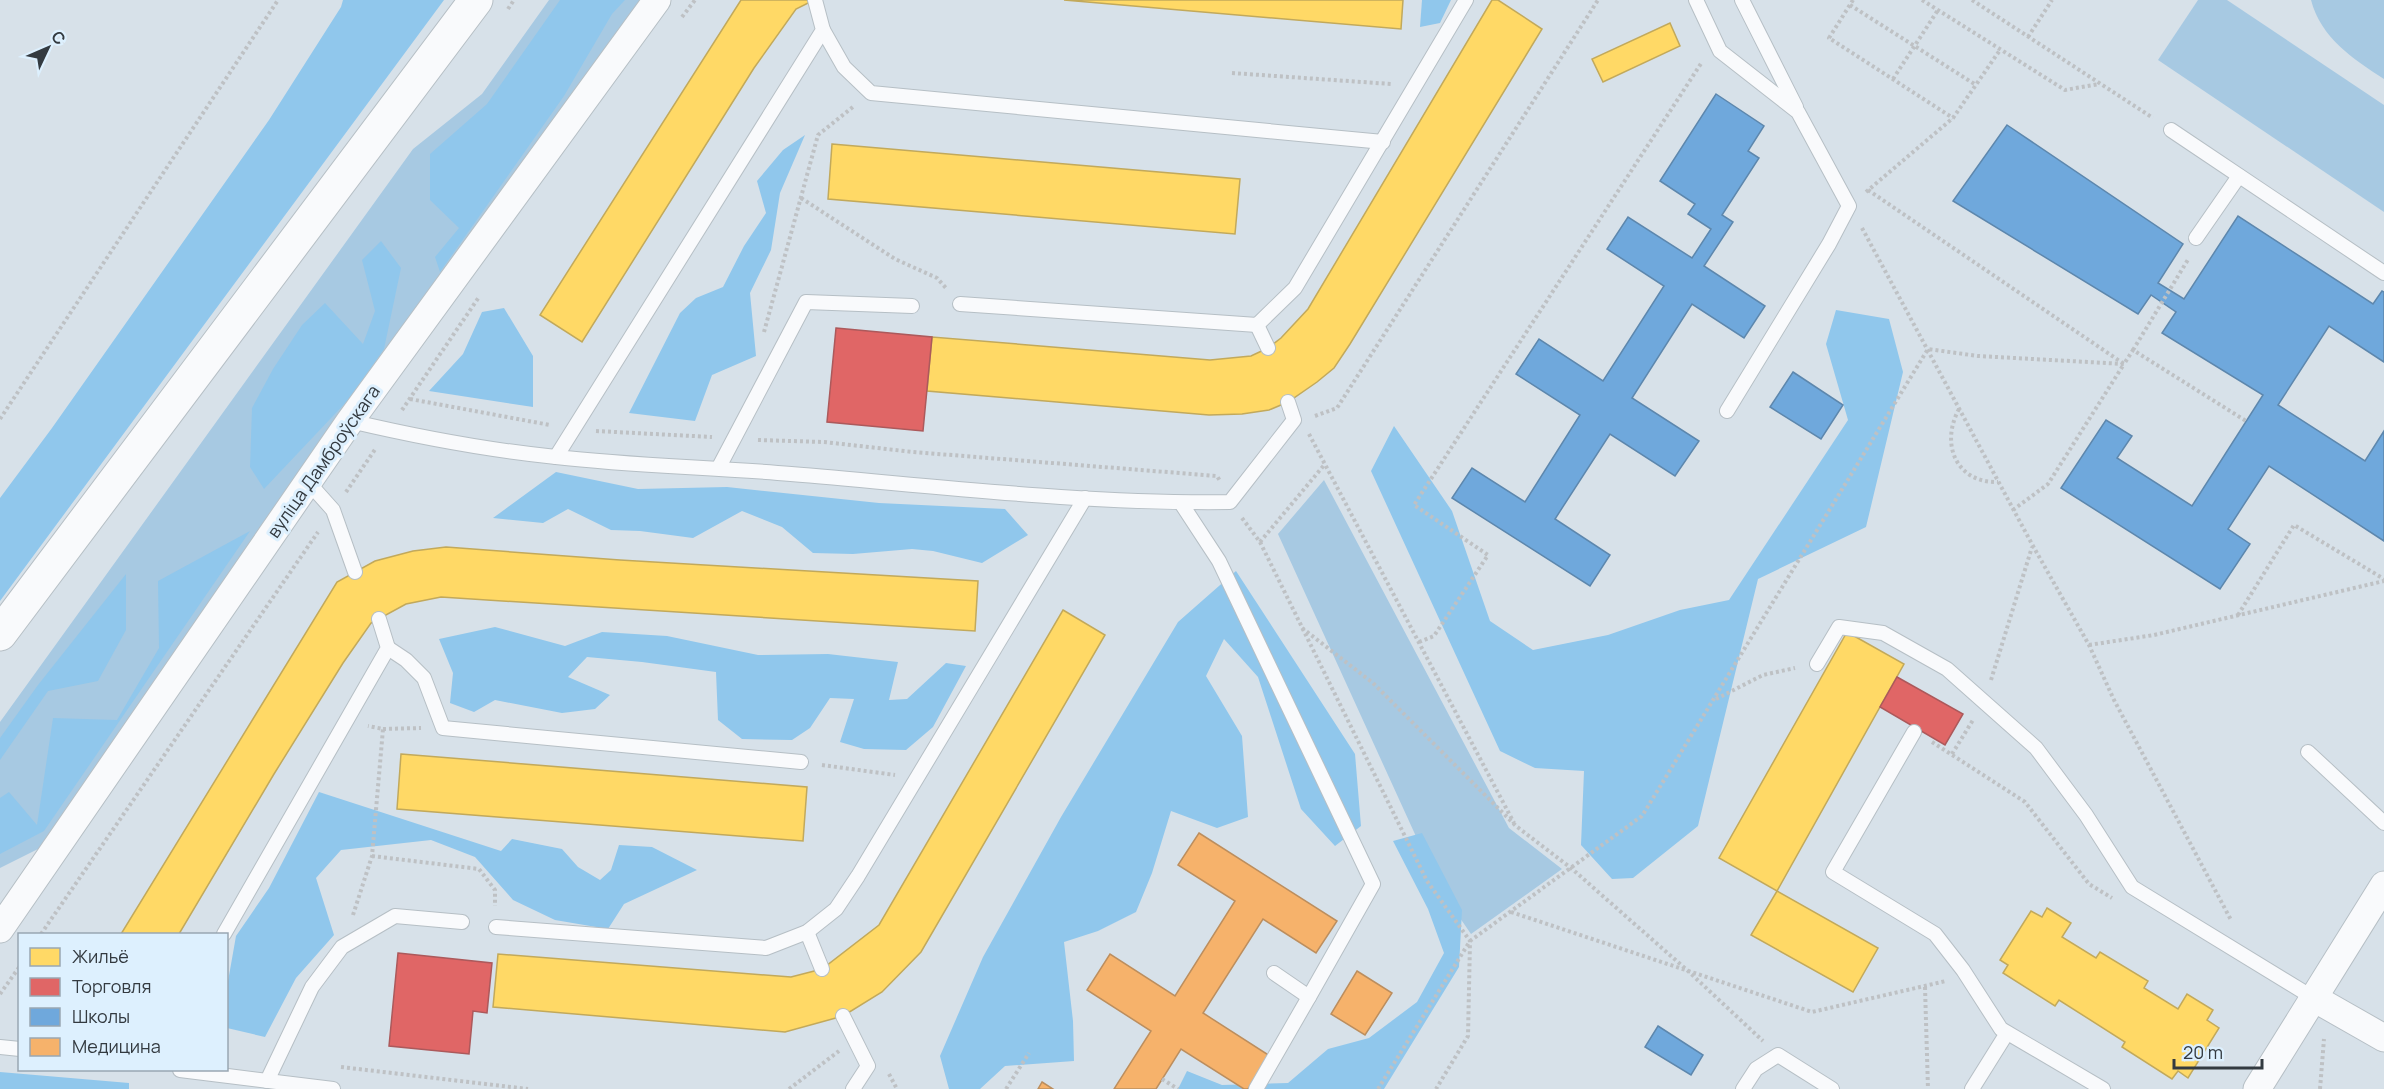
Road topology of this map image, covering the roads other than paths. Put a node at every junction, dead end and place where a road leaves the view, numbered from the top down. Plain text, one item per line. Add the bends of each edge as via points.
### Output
1 (476, 0) edge
2 (657, 0) edge
3 (815, 0) edge
4 (1466, 0) edge
5 (1695, 0) edge
6 (1742, 0) edge
7 (823, 30) junction
8 (1798, 112) junction
9 (2171, 130) dead end
10 (1383, 142) junction
11 (2239, 176) junction
12 (2196, 238) road end
13 (2384, 273) edge
14 (960, 304) road end
15 (912, 306) dead end
16 (1257, 325) junction
17 (1268, 348) dead end
18 (1288, 402) dead end
19 (1727, 411) dead end
20 (350, 421) junction
21 (556, 457) junction
22 (719, 467) junction
23 (308, 482) junction
24 (1085, 498) junction
25 (1181, 503) junction
26 (355, 572) dead end
27 (379, 619) dead end
28 (0, 634) edge
29 (388, 648) junction
30 (1817, 664) road end
31 (1914, 732) dead end
32 (2308, 752) dead end
33 (801, 762) road end
34 (2384, 823) edge
35 (2384, 885) edge
36 (462, 922) dead end
37 (496, 927) road end
38 (0, 929) edge
39 (807, 932) junction
40 (226, 933) edge
41 (822, 969) dead end
42 (1274, 973) dead end
43 (1309, 997) junction
44 (2319, 1001) junction
45 (843, 1016) dead end
46 (2007, 1033) junction
47 (2384, 1038) edge
48 (0, 1047) edge
49 (18, 1049) edge
50 (188, 1071) edge
51 (267, 1081) junction
52 (333, 1089) edge
53 (853, 1089) edge
54 (1256, 1089) edge
55 (1743, 1089) edge
56 (1832, 1089) edge
57 (1972, 1089) edge
58 (2103, 1089) edge
59 (2257, 1089) edge

1 - 28 main road
2 - 20 street, вуліца Дамброўскага
3 - 7 lane
4 - 10 lane
5 - 8 lane via 1720,51
6 - 8 lane
7 - 10 lane via 844,67 871,93
7 - 21 lane
8 - 19 lane via 1850,206
9 - 11 lane
10 - 16 lane via 1295,288
11 - 12 lane
11 - 13 lane
14 - 16 lane
15 - 22 lane via 806,302
16 - 17 lane
18 - 25 lane via 1297,419 1230,502
20 - 21 lane
20 - 23 street, вуліца Дамброўскага
21 - 22 lane
22 - 24 lane
23 - 26 lane via 333,510
23 - 38 street, вуліца Дамброўскага
24 - 25 lane
24 - 39 lane via 836,909
25 - 43 lane via 1219,561 1373,884
27 - 29 lane
29 - 33 lane via 424,678 443,728
29 - 40 lane
30 - 44 lane via 1839,627 1883,633 1947,669 2036,748 2086,815 2132,887
31 - 46 lane via 1833,872 1935,934
32 - 34 lane
35 - 44 street
36 - 51 lane via 395,916 342,947 312,987
37 - 39 lane via 766,948
39 - 41 lane
42 - 43 lane
43 - 54 lane
44 - 47 street
44 - 59 street
45 - 53 lane via 868,1066
46 - 57 lane
46 - 58 lane
48 - 49 lane
50 - 51 lane
51 - 52 lane
55 - 56 lane via 1756,1069 1778,1055

